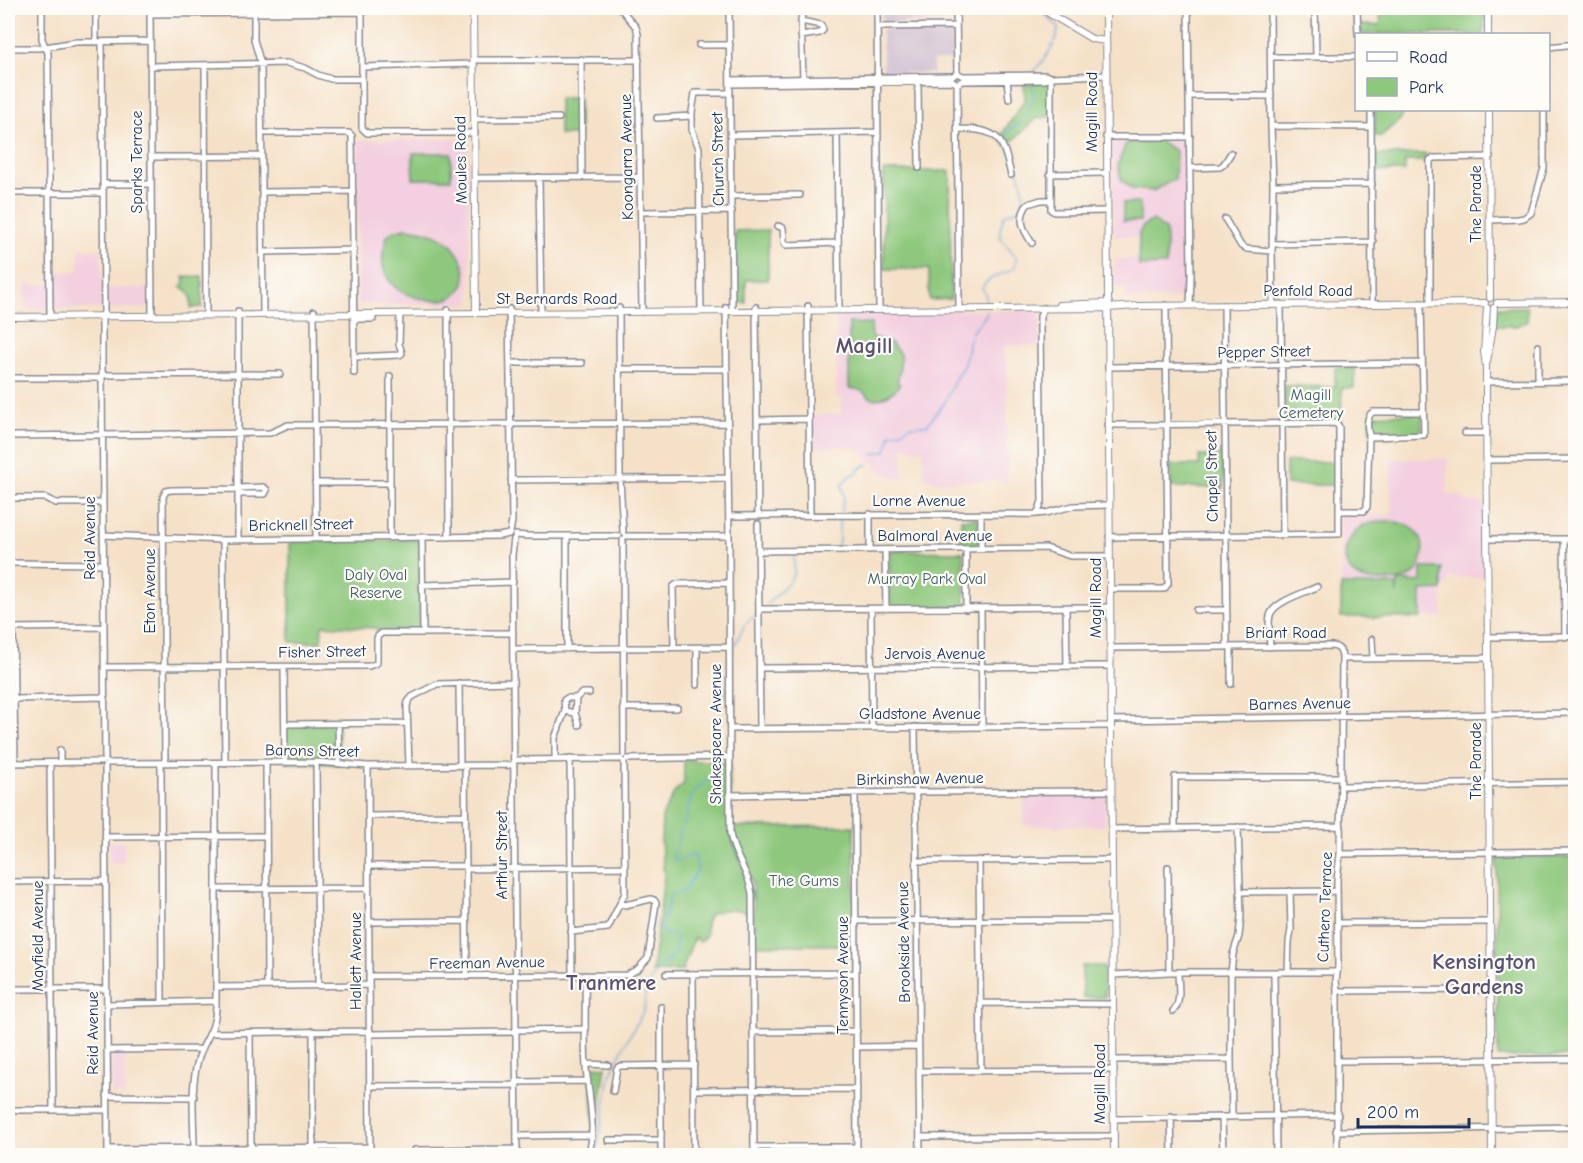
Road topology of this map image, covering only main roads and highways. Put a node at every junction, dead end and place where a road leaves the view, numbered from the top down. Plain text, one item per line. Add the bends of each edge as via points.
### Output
1 (474, 8) edge
2 (1106, 8) edge
3 (1488, 8) edge
4 (1041, 9) edge
5 (1488, 33) edge
6 (1106, 41) junction
7 (1489, 111) edge
8 (1575, 302) edge
9 (1490, 304) junction
10 (1107, 306) junction
11 (978, 307) junction
12 (448, 311) junction
13 (476, 311) junction
14 (8, 315) edge
15 (354, 315) junction
16 (1114, 1155) edge
17 (1492, 1155) edge

1 - 13 main road, Moules Road
2 - 6 main road, Magill Road
3 - 5 main road
4 - 6 main road via 1095,41
6 - 10 main road, Magill Road
7 - 9 main road, The Parade
8 - 9 main road, Penfold Road
9 - 10 main road, Penfold Road
9 - 17 main road, The Parade via 1493,326 1486,382
10 - 11 main road, St Bernards Road
10 - 11 main road, St Bernards Road
10 - 16 main road, Magill Road via 1111,425
11 - 13 main road, St Bernards Road
12 - 13 main road, St Bernards Road
12 - 15 main road, St Bernards Road
12 - 15 main road, St Bernards Road
14 - 15 main road, St Bernards Road

